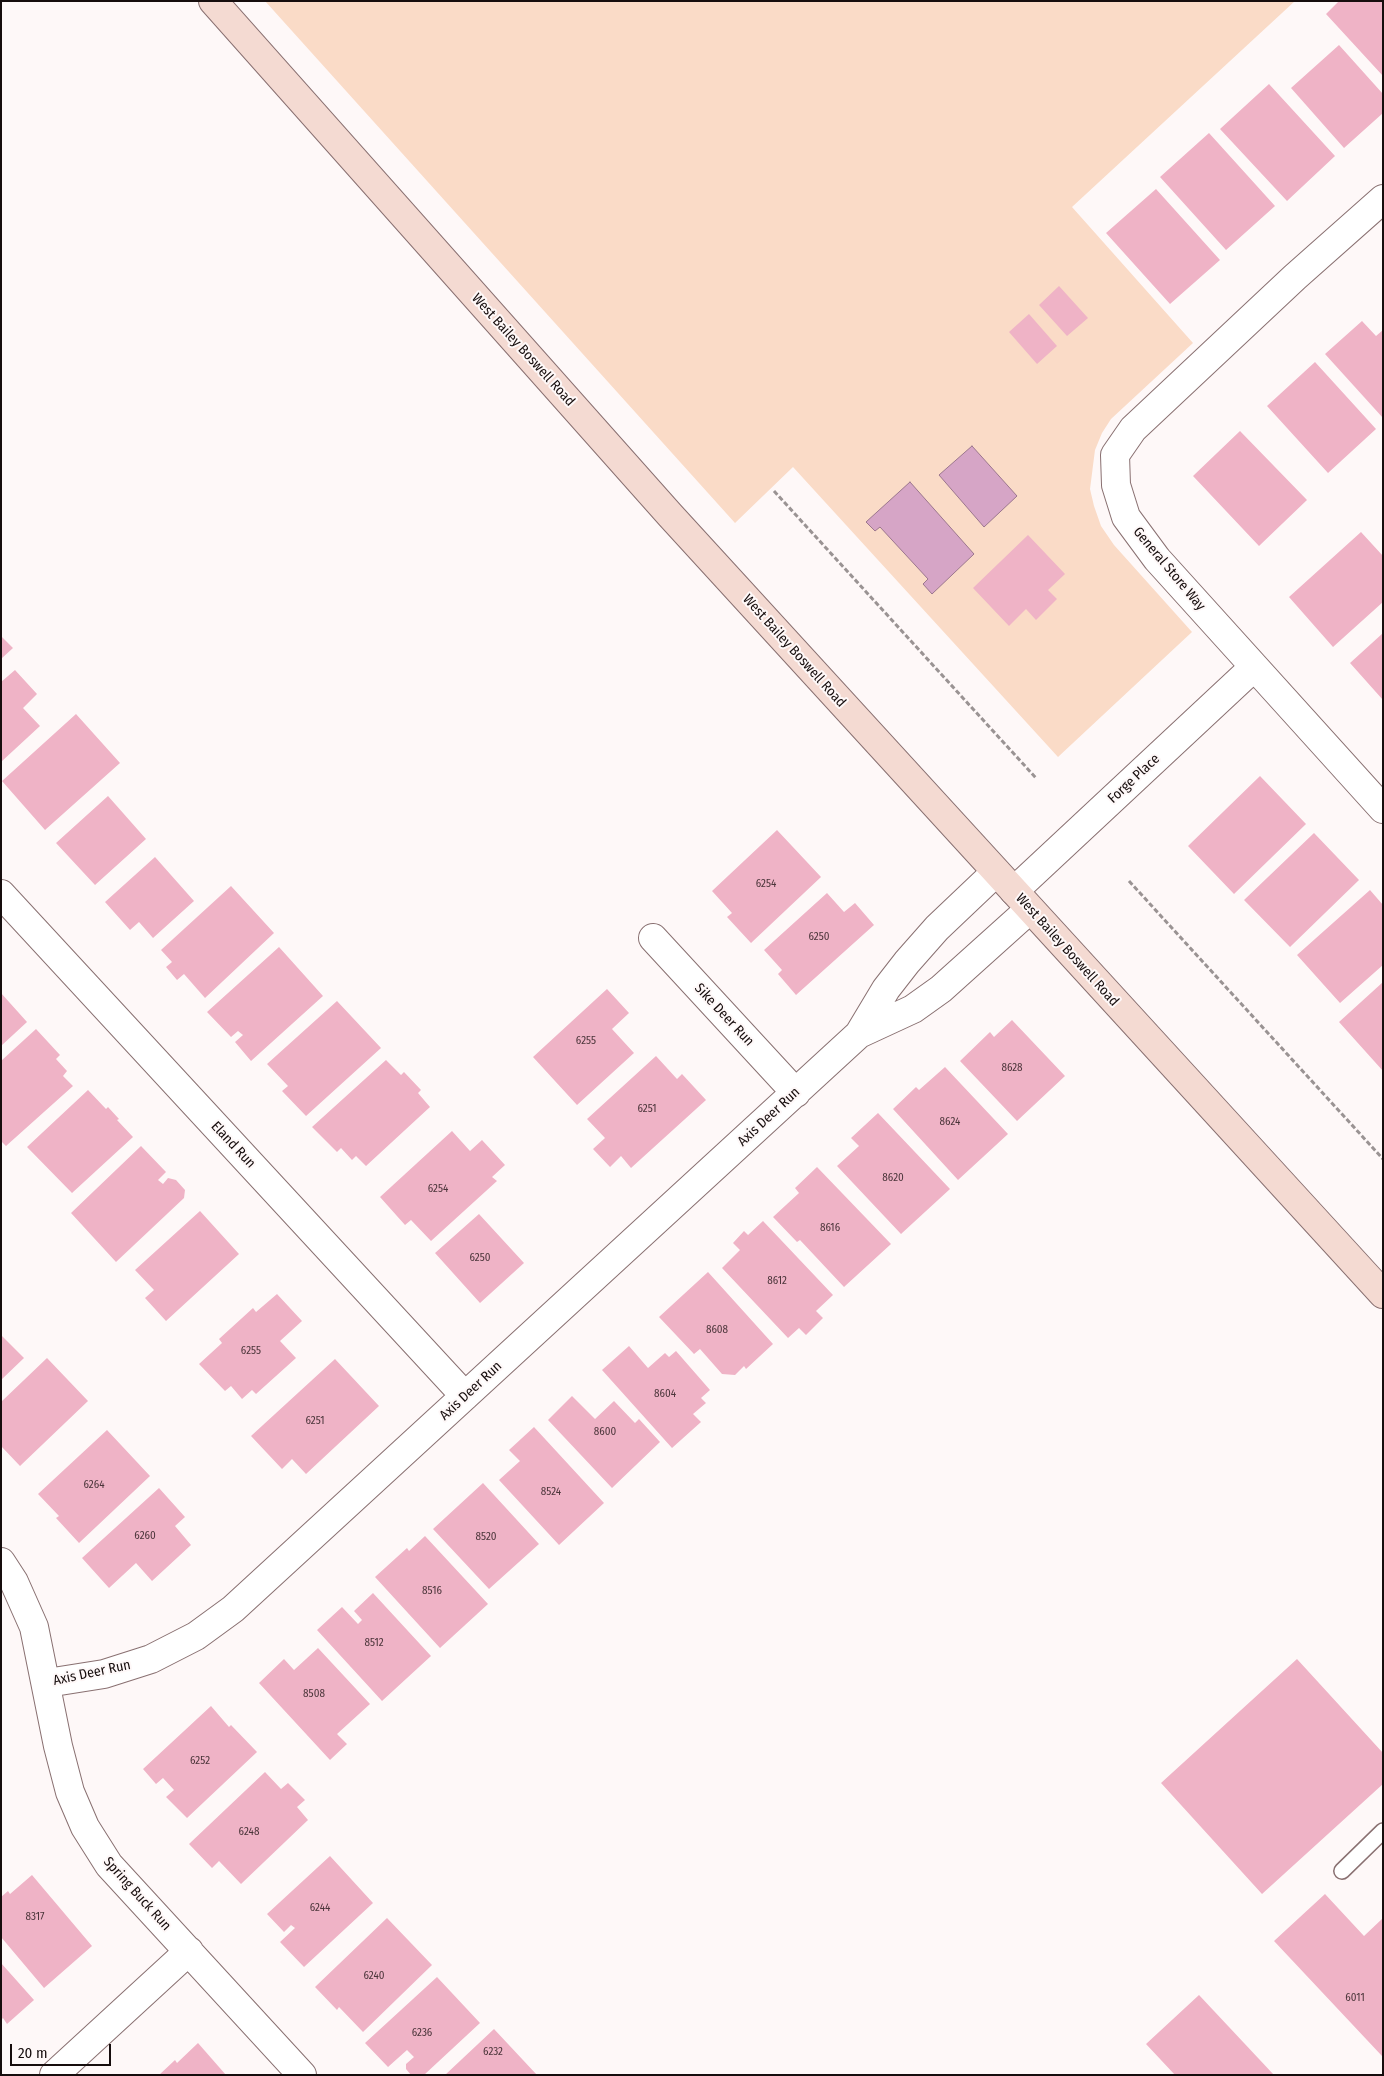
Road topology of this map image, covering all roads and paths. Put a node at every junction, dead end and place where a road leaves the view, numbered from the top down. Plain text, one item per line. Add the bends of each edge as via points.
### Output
1 (213, 1) edge
2 (1383, 199) edge
3 (774, 490) dead end
4 (1254, 666) junction
5 (1036, 778) dead end
6 (1383, 810) edge
7 (1129, 880) dead end
8 (1013, 891) junction
9 (1, 894) edge
10 (653, 938) dead end
11 (859, 1034) junction
12 (796, 1092) junction
13 (1383, 1159) edge
14 (1383, 1294) edge
15 (465, 1396) junction
16 (1, 1562) edge
17 (47, 1683) junction
18 (1383, 1831) edge
19 (1342, 1871) dead end
20 (189, 1951) junction
21 (54, 2075) edge
22 (302, 2075) edge

1 - 8 main road, West Bailey Boswell Road via 670,515
2 - 4 street, General Store Way via 1133,429 1115,455 1116,484 1126,517 1157,559
3 - 5 path
4 - 6 street, General Store Way
4 - 8 street, Forge Place
7 - 13 path
8 - 11 street, Axis Deer Run via 941,989 913,1009
8 - 11 street, Axis Deer Run via 937,928 886,989
8 - 14 main road, West Bailey Boswell Road
9 - 15 street, Eland Run
10 - 12 street, Sike Deer Run
11 - 12 street, Axis Deer Run
12 - 15 street, Axis Deer Run
15 - 17 street, Axis Deer Run via 233,1610 196,1636 150,1660 104,1674
16 - 17 street, Spring Buck Run via 14,1582 34,1627
17 - 20 street, Spring Buck Run via 58,1746 85,1827 109,1865
18 - 19 lane
20 - 21 street
20 - 22 street, Spring Buck Run

